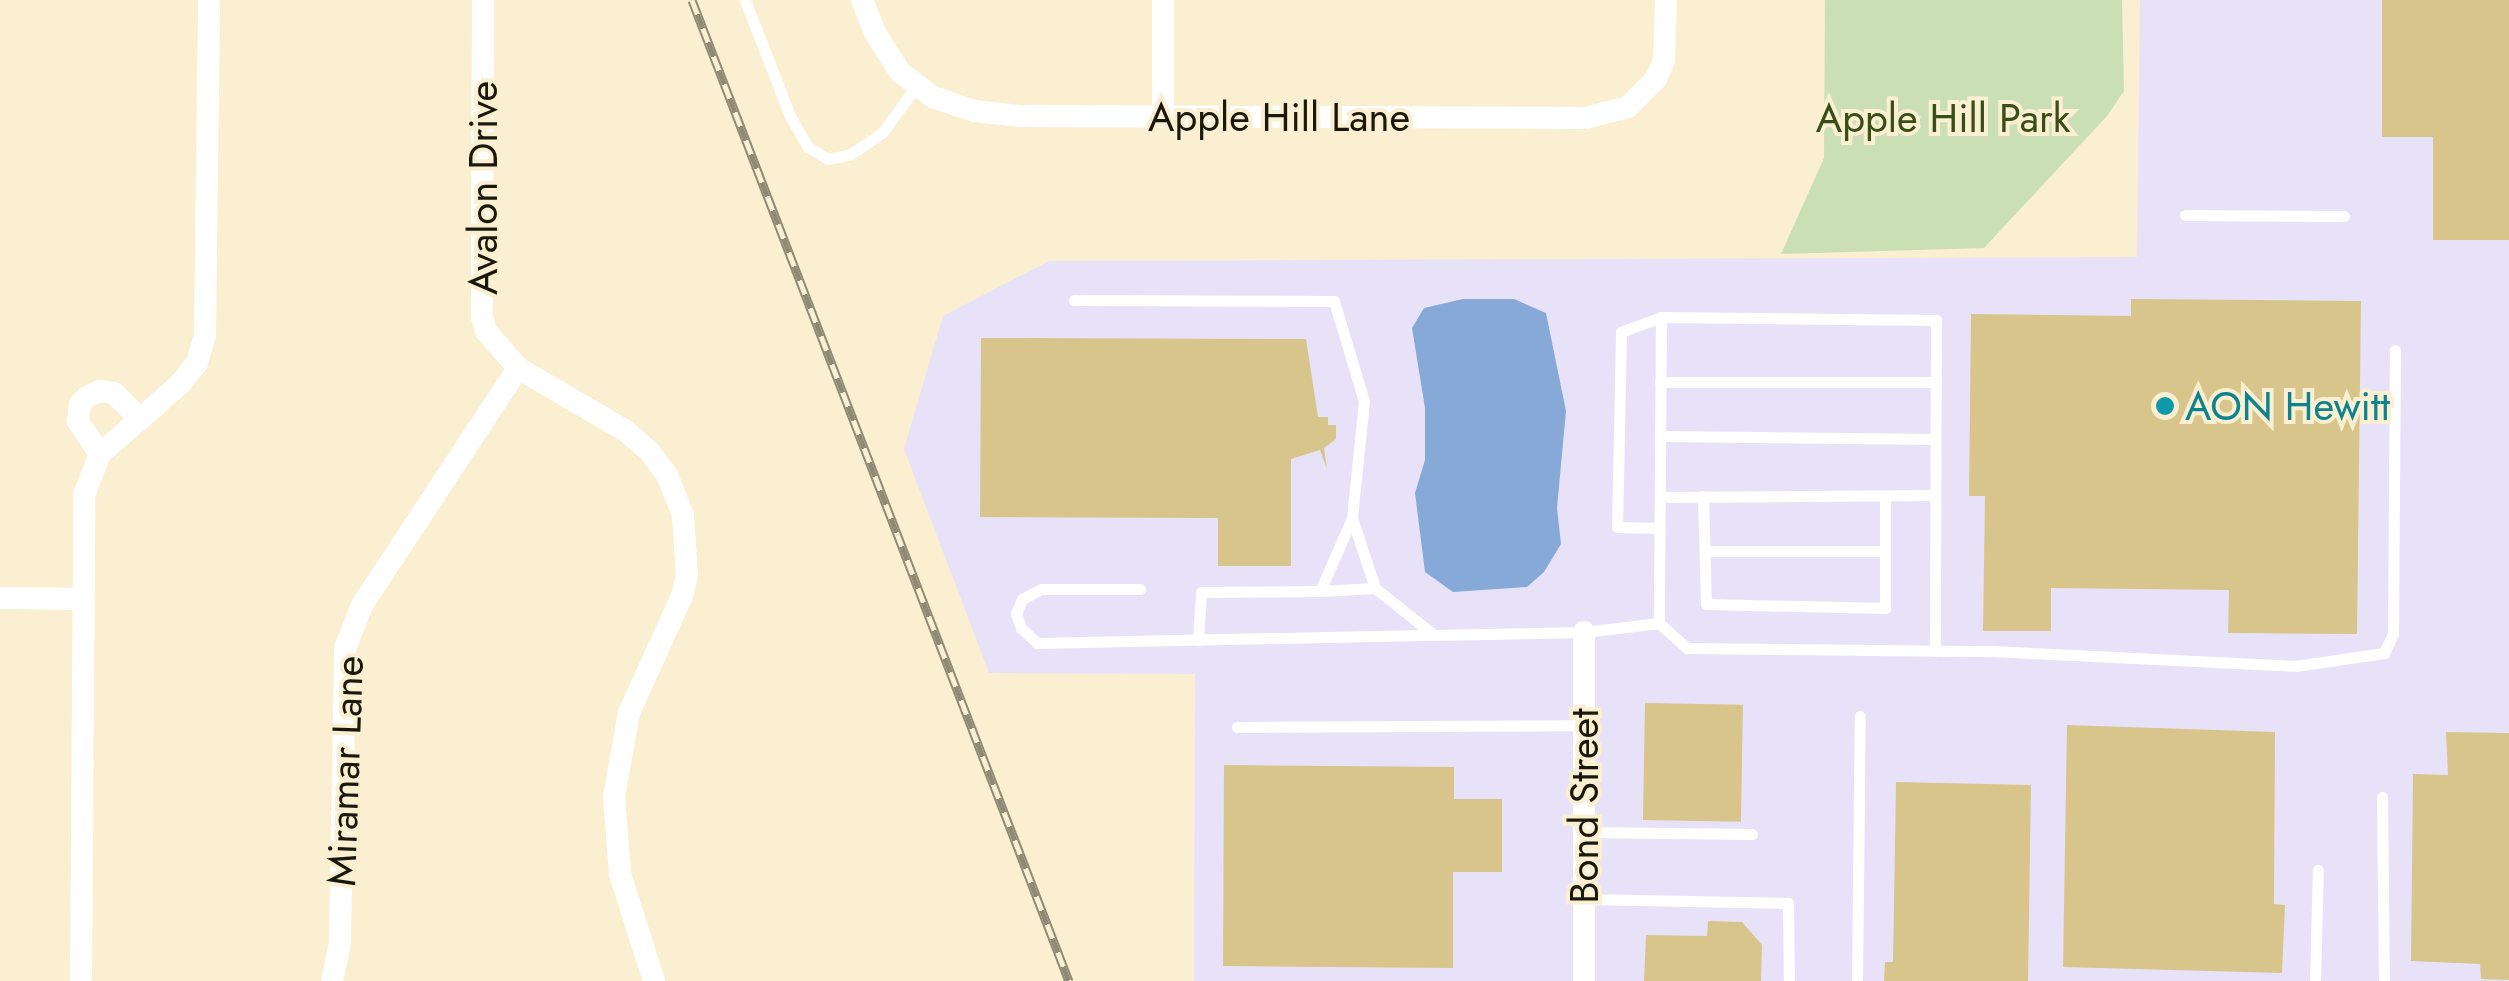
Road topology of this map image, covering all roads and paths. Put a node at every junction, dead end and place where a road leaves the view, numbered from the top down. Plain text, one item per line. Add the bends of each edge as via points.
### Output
1 (209, 0) edge
2 (483, 0) edge
3 (745, 0) edge
4 (862, 0) edge
5 (1163, 0) edge
6 (1666, 0) edge
7 (916, 88) junction
8 (1163, 116) junction
9 (2185, 216) dead end
10 (2344, 216) dead end
11 (1074, 300) dead end
12 (1661, 317) junction
13 (2395, 350) dead end
14 (518, 368) junction
15 (1660, 382) junction
16 (1936, 382) junction
17 (140, 419) junction
18 (1660, 436) junction
19 (1936, 439) junction
20 (100, 454) junction
21 (1703, 496) junction
22 (1884, 496) junction
23 (1935, 496) junction
24 (1660, 497) junction
25 (1352, 518) junction
26 (1659, 528) junction
27 (1705, 551) junction
28 (1885, 551) junction
29 (1376, 588) junction
30 (1140, 589) dead end
31 (1320, 591) junction
32 (0, 598) edge
33 (84, 599) junction
34 (1659, 622) junction
35 (1584, 632) junction
36 (1434, 635) junction
37 (1198, 640) junction
38 (1935, 650) junction
39 (1860, 716) dead end
40 (1584, 725) junction
41 (1237, 727) dead end
42 (2382, 797) dead end
43 (1584, 832) junction
44 (1752, 834) dead end
45 (2318, 870) dead end
46 (1584, 899) junction
47 (80, 981) edge
48 (332, 981) edge
49 (654, 981) edge
50 (1584, 981) edge
51 (1789, 981) edge
52 (1857, 981) edge
53 (2315, 981) edge
54 (2384, 981) edge

1 - 17 street via 205,335 197,363
2 - 14 street, Avalon Drive via 482,317 494,345
3 - 7 lane via 790,116 808,148 828,159 851,154 882,133
4 - 7 street via 875,32
5 - 8 street
6 - 8 street, Apple Hill Lane via 1664,60 1656,79 1642,98 1603,116
7 - 8 street, Apple Hill Lane via 974,111
9 - 10 lane
11 - 25 lane via 1334,301 1364,402
12 - 15 lane
12 - 16 lane via 1936,320
12 - 26 lane via 1621,332 1617,527
13 - 38 lane via 2392,634 2384,653 2295,666
14 - 48 street, Miramar Lane via 362,606 345,648 340,944
14 - 49 street, Avalon Drive via 649,450 683,515 682,596 628,713 614,796 620,874
15 - 16 lane
15 - 18 lane
16 - 19 lane
17 - 20 street
17 - 20 street via 109,391 87,397 78,421
18 - 19 lane
18 - 24 lane
19 - 23 lane
20 - 33 street via 84,496
21 - 22 lane
21 - 24 lane
21 - 27 lane
22 - 23 lane
22 - 28 lane
23 - 38 lane
24 - 26 lane
25 - 29 lane
25 - 31 lane
26 - 34 lane
27 - 28 lane
27 - 28 lane via 1706,604 1885,608
29 - 31 lane
29 - 36 lane
30 - 37 lane via 1041,588 1022,599 1016,614 1037,643
31 - 37 lane via 1201,592
32 - 33 street
33 - 47 street
34 - 35 lane
34 - 38 lane via 1687,648
35 - 36 lane
35 - 40 street, Bond Street
36 - 37 lane
39 - 52 lane
40 - 41 lane
40 - 43 street, Bond Street
42 - 54 lane
43 - 44 lane
43 - 46 street, Bond Street
45 - 53 lane
46 - 50 street, Bond Street
46 - 51 lane via 1788,904

